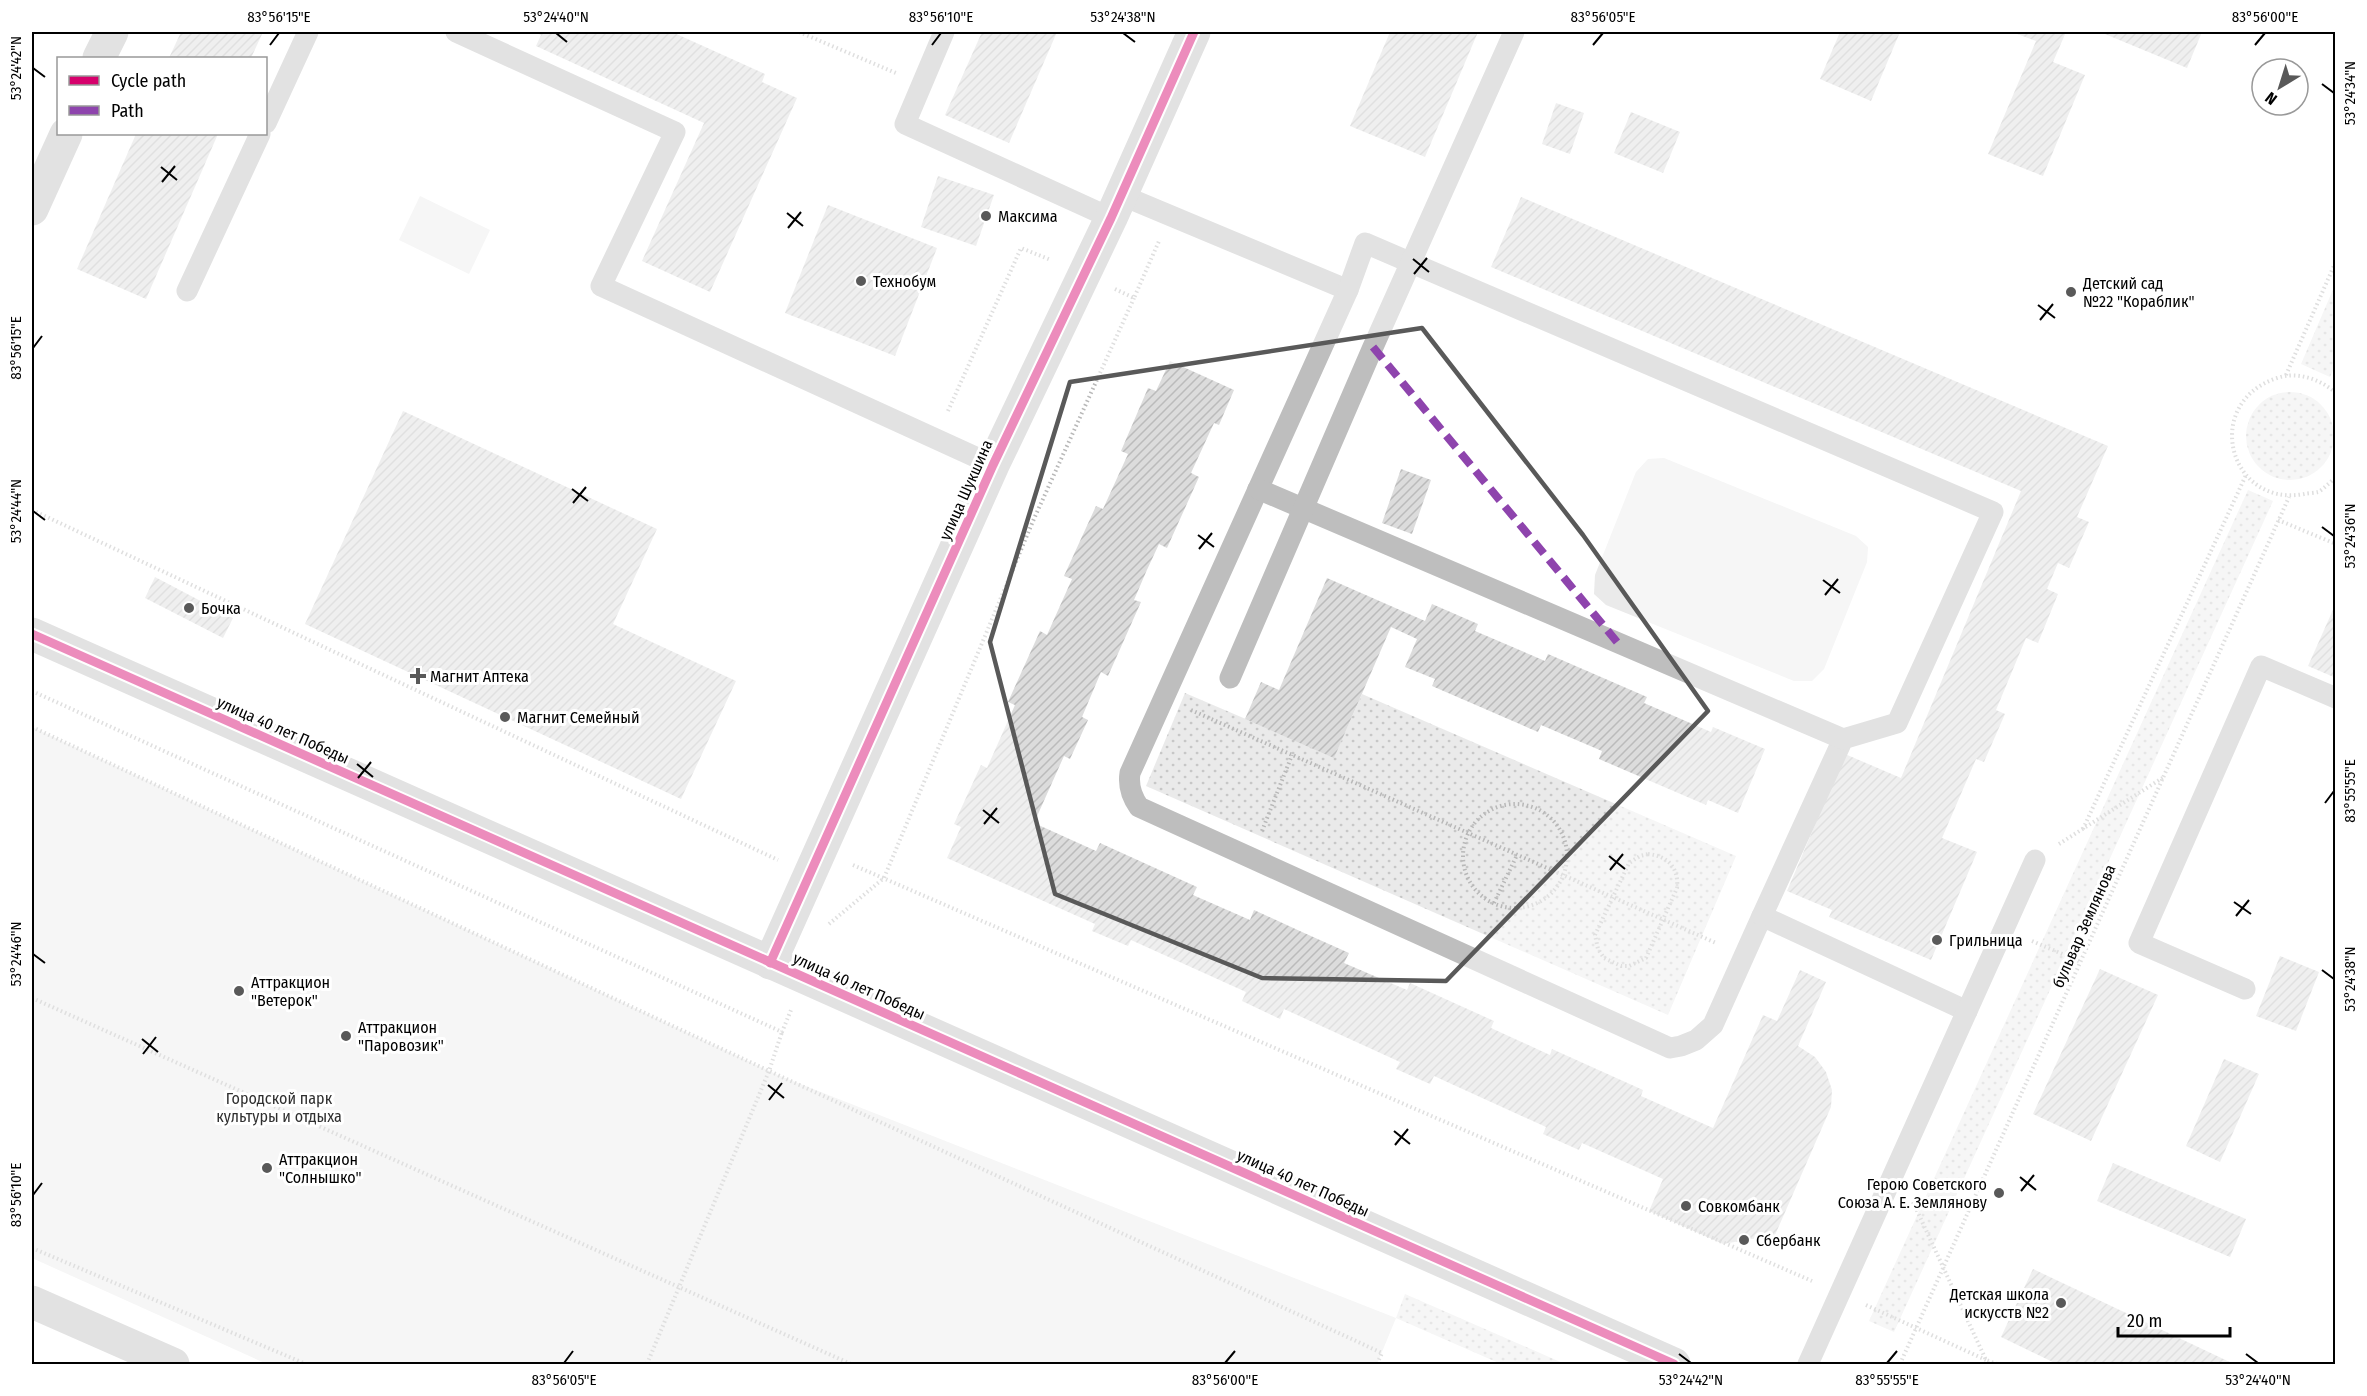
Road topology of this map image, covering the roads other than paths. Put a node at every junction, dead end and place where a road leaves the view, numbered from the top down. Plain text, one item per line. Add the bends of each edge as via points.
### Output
1 (112, 32) edge
2 (308, 32) edge
3 (456, 32) edge
4 (944, 32) edge
5 (1194, 32) edge
6 (1514, 32) edge
7 (100, 57) edge
8 (267, 121) edge
9 (65, 135) edge
10 (260, 135) edge
11 (41, 163) edge
12 (1116, 207) junction
13 (32, 209) edge
14 (1412, 264) junction
15 (1348, 290) junction
16 (187, 291) dead end
17 (993, 465) junction
18 (1258, 489) junction
19 (1305, 508) junction
20 (32, 634) edge
21 (1230, 678) dead end
22 (2336, 698) edge
23 (1843, 739) junction
24 (2035, 860) road end
25 (1762, 916) junction
26 (770, 963) junction
27 (2245, 989) dead end
28 (1967, 1011) junction
29 (32, 1302) edge
30 (173, 1365) edge
31 (1674, 1365) edge
32 (1808, 1365) edge

1 - 7 street
2 - 8 lane
3 - 17 lane via 675,132 601,286
4 - 12 lane via 905,124
5 - 12 street, улица Шукшина
6 - 14 lane
9 - 11 street
10 - 16 lane
11 - 13 street
12 - 15 lane
12 - 17 street, улица Шукшина
14 - 15 lane via 1365,243
14 - 19 lane
14 - 23 lane via 1992,512 1897,723
15 - 18 lane
17 - 26 street, улица Шукшина
18 - 19 lane
18 - 25 lane via 1130,773 1128,784 1138,807 1670,1048 1696,1040 1713,1024
19 - 21 lane
19 - 23 lane
20 - 26 street, улица 40 лет Победы
22 - 27 lane via 2261,666 2139,943
23 - 25 lane
24 - 28 lane
25 - 28 lane
26 - 31 street, улица 40 лет Победы
28 - 32 lane
29 - 30 street

